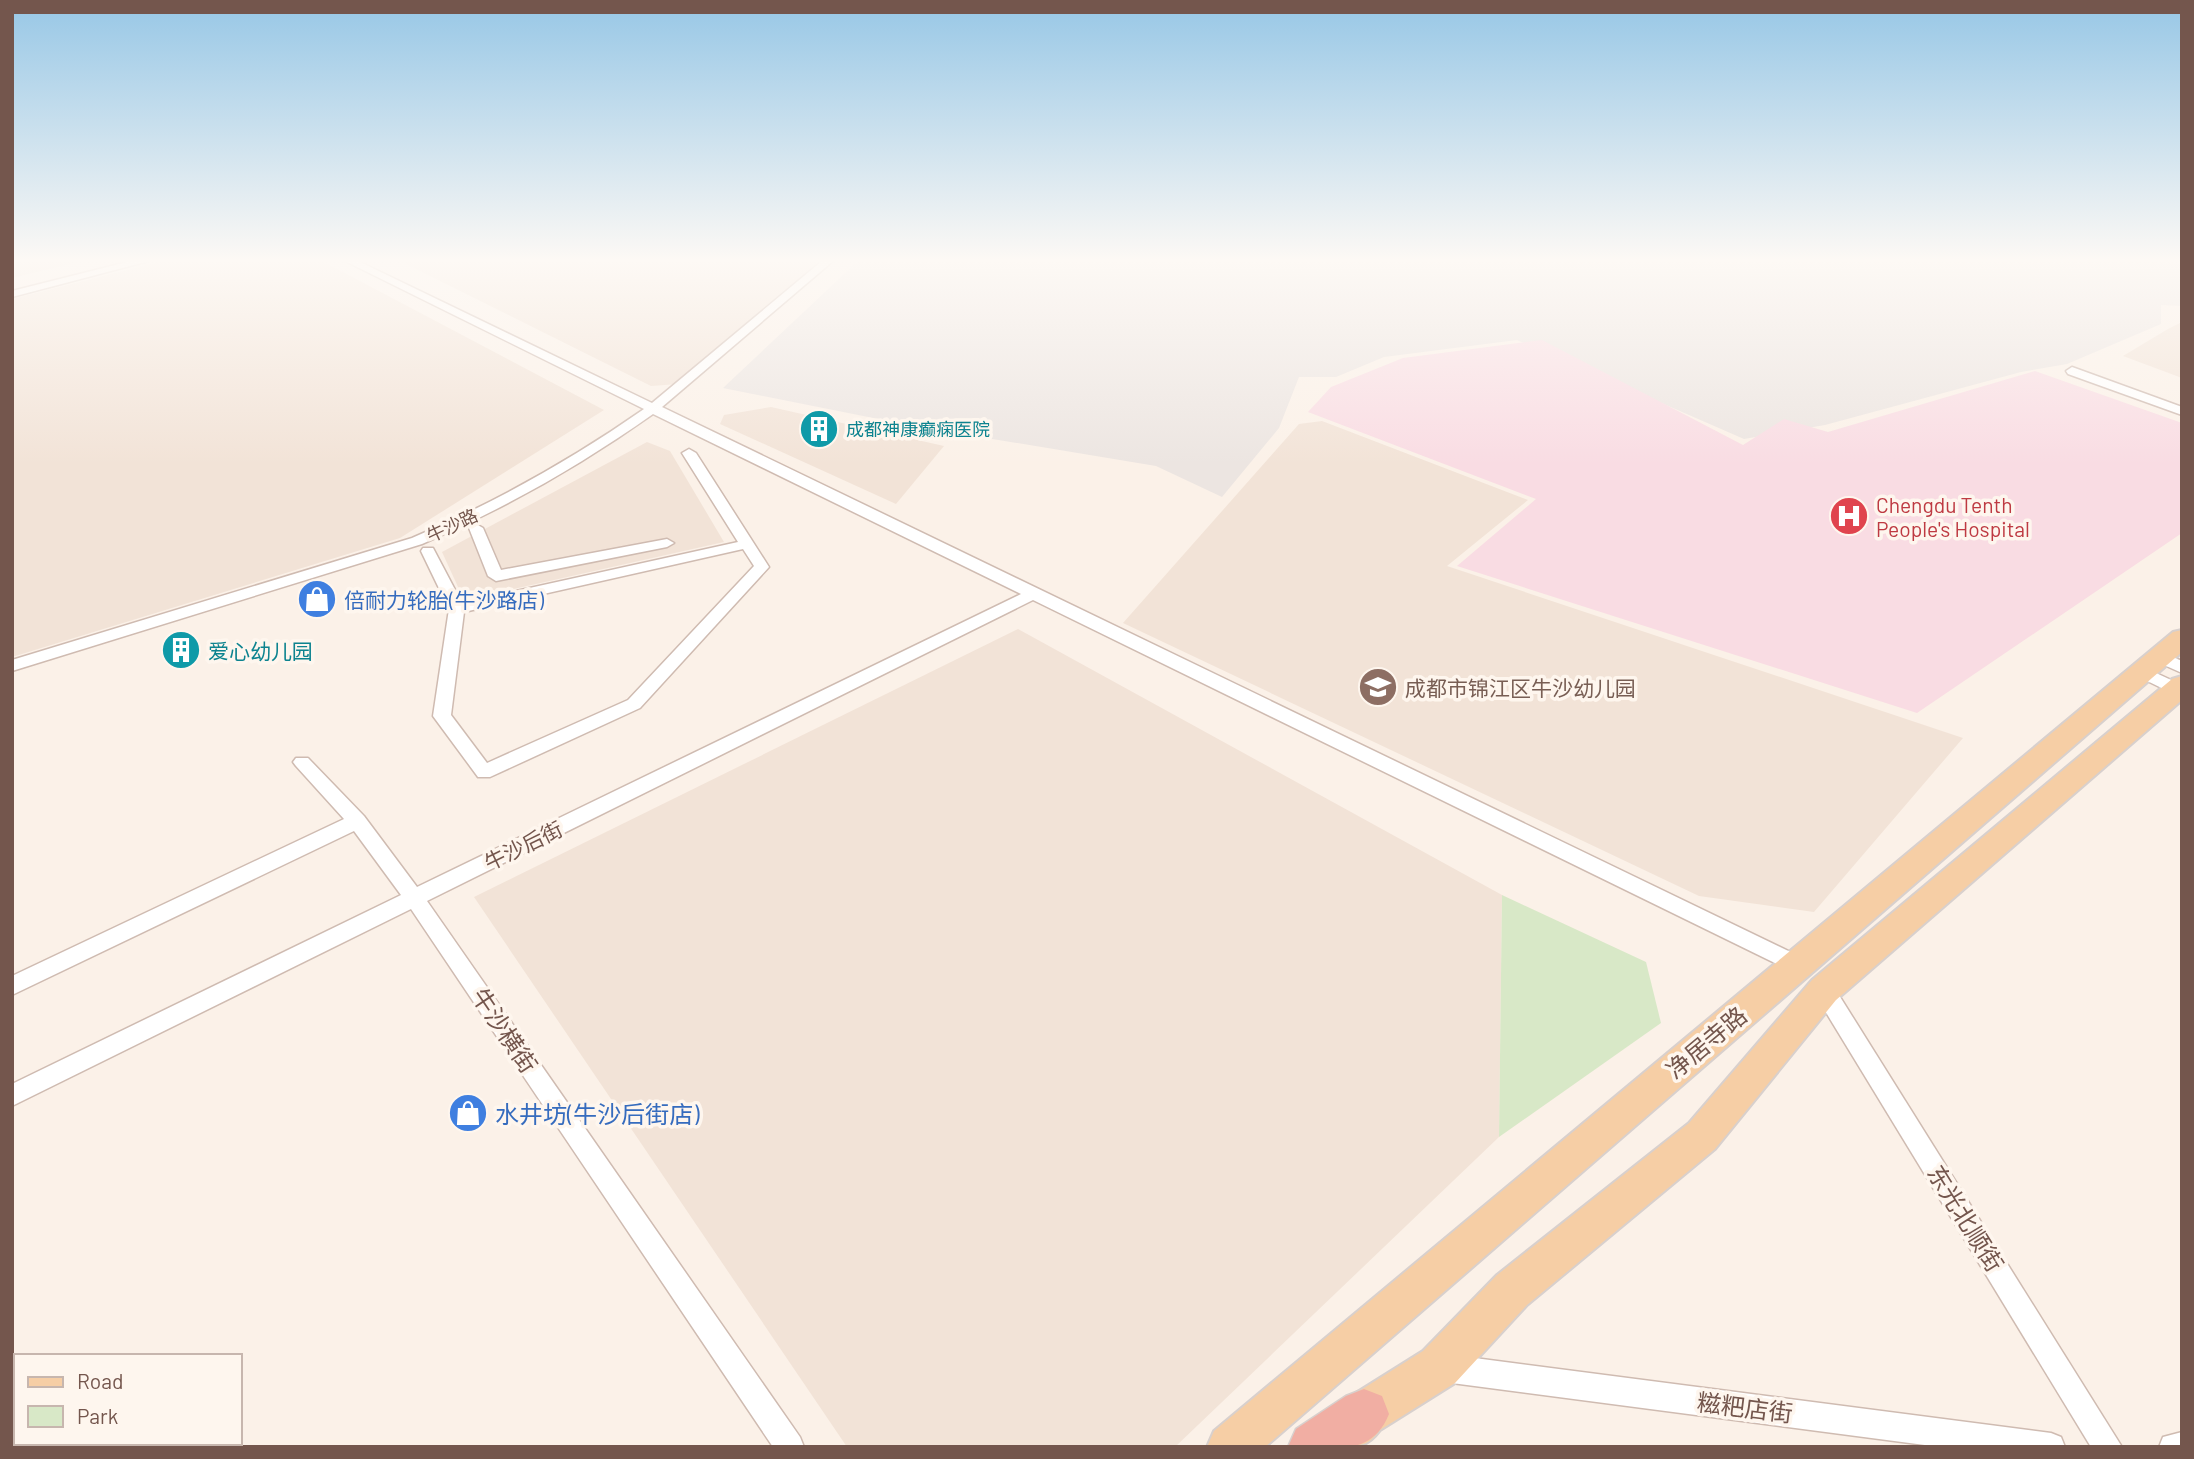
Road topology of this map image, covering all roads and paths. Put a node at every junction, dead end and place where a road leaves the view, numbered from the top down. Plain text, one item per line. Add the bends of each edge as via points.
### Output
1 (489, 329) edge
2 (747, 329) edge
3 (2072, 371) dead end
4 (652, 409) junction
5 (2182, 411) edge
6 (689, 453) dead end
7 (475, 528) dead end
8 (667, 543) dead end
9 (747, 544) junction
10 (428, 551) dead end
11 (1032, 594) junction
12 (457, 609) junction
13 (12, 666) edge
14 (2172, 672) edge
15 (302, 762) dead end
16 (357, 821) junction
17 (414, 898) junction
18 (1798, 965) junction
19 (12, 986) edge
20 (1824, 990) junction
21 (12, 1096) edge
22 (1439, 1367) junction
23 (1352, 1430) edge
24 (2182, 1446) edge
25 (790, 1447) edge
26 (1230, 1447) edge
27 (1314, 1447) edge
28 (2051, 1447) edge
29 (2108, 1447) edge
30 (2173, 1447) edge

1 - 4 street
2 - 4 street, 牛沙路
3 - 5 street
4 - 11 street
4 - 13 street, 牛沙路 via 592,451 468,519 417,541
6 - 9 street
7 - 8 street via 496,576
9 - 12 street
9 - 12 street via 762,567 634,704 484,772 442,716
10 - 12 street
11 - 17 street, 牛沙后街
11 - 18 street
14 - 18 main road, 净居寺路
14 - 20 main road, 净居寺路
15 - 16 street, 牛沙横街
16 - 17 street, 牛沙横街
16 - 19 street
17 - 21 street, 牛沙后街
17 - 25 street, 牛沙横街
18 - 26 main road, 净居寺路
20 - 22 main road, 净居寺路 via 1702,1136 1512,1290
20 - 29 street, 东光北顺街
22 - 23 main road, 净居寺路
22 - 28 street, 糍粑店街
23 - 27 highway
24 - 30 street

